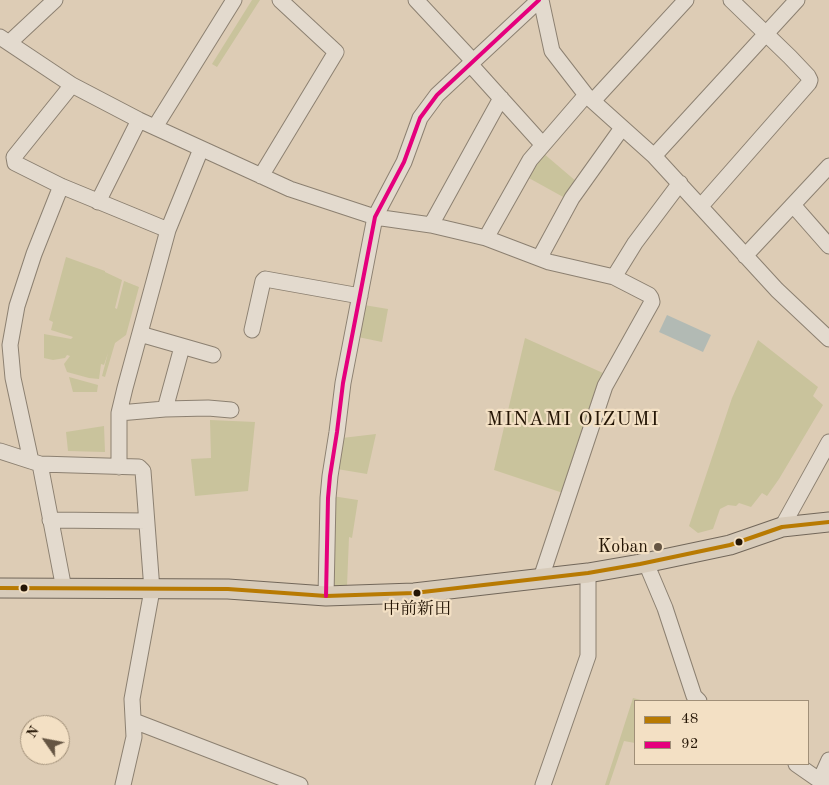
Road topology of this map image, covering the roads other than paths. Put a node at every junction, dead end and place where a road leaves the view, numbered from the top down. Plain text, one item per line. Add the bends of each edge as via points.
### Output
1 (56, 0) edge
2 (234, 0) edge
3 (280, 0) edge
4 (416, 0) edge
5 (540, 0) edge
6 (686, 0) edge
7 (731, 0) edge
8 (797, 0) edge
9 (767, 34) junction
10 (5, 40) edge
11 (471, 62) junction
12 (72, 85) junction
13 (501, 98) junction
14 (590, 98) junction
15 (139, 120) junction
16 (155, 127) junction
17 (622, 128) junction
18 (543, 145) junction
19 (201, 149) junction
20 (654, 156) junction
21 (829, 166) edge
22 (261, 176) junction
23 (680, 183) junction
24 (61, 186) junction
25 (98, 202) junction
26 (793, 205) junction
27 (701, 206) junction
28 (375, 218) junction
29 (431, 225) junction
30 (168, 230) junction
31 (486, 238) junction
32 (829, 246) edge
33 (746, 256) junction
34 (540, 258) junction
35 (614, 278) junction
36 (360, 296) junction
37 (252, 330) dead end
38 (140, 334) junction
39 (829, 339) edge
40 (182, 347) junction
41 (213, 355) dead end
42 (7, 375) edge
43 (165, 409) junction
44 (231, 410) dead end
45 (119, 413) junction
46 (829, 442) edge
47 (0, 451) edge
48 (36, 463) junction
49 (119, 466) junction
50 (50, 520) junction
51 (146, 521) junction
52 (829, 522) edge
53 (782, 527) junction
54 (646, 563) junction
55 (588, 573) junction
56 (541, 578) junction
57 (0, 588) edge
58 (64, 589) junction
59 (152, 590) junction
60 (326, 596) junction
61 (698, 700) edge
62 (134, 721) junction
63 (829, 760) edge
64 (797, 765) edge
65 (823, 783) edge
66 (123, 785) edge
67 (300, 785) edge
68 (543, 785) edge

1 - 10 street
2 - 16 street
3 - 22 street via 336,52
4 - 11 street
5 - 11 street
5 - 14 street via 552,51
6 - 14 street
7 - 9 street
8 - 9 street
9 - 20 street
9 - 27 street via 808,76 809,83
10 - 12 street
11 - 13 street
11 - 28 street via 436,96 420,118 404,162
12 - 15 street
12 - 24 street via 14,157 15,163
13 - 18 street
13 - 29 street
14 - 17 street
14 - 18 street
15 - 16 street
15 - 25 street
16 - 19 street
17 - 20 street
17 - 34 street via 572,198
18 - 31 street via 530,160
19 - 22 street
19 - 30 street
20 - 23 street
21 - 26 street
22 - 28 street via 316,199
23 - 27 street
23 - 35 street via 635,243
24 - 25 street
24 - 42 street via 17,306
25 - 30 street
26 - 32 street
26 - 33 street
27 - 33 street
28 - 29 street
28 - 36 street
29 - 31 street
30 - 38 street
31 - 34 street
33 - 39 street via 792,306
34 - 35 street
35 - 56 street via 649,294 652,302 605,386
36 - 37 street via 265,279
36 - 60 street via 342,383 330,476
38 - 40 street
38 - 45 street
40 - 41 street
40 - 43 street
42 - 48 street
43 - 44 street
43 - 45 street
45 - 49 street
46 - 53 street
47 - 48 street
48 - 49 street
48 - 50 street
49 - 51 street via 139,467 143,471
50 - 51 street
50 - 58 street
51 - 59 street
52 - 53 main road
53 - 54 main road via 730,545
54 - 55 main road
54 - 61 street
55 - 56 main road
55 - 68 street via 588,656
56 - 60 main road via 414,592
57 - 58 main road
58 - 59 main road
59 - 60 main road via 228,589
59 - 62 street via 132,699
62 - 66 street via 134,737
62 - 67 street
63 - 65 street
64 - 65 street

